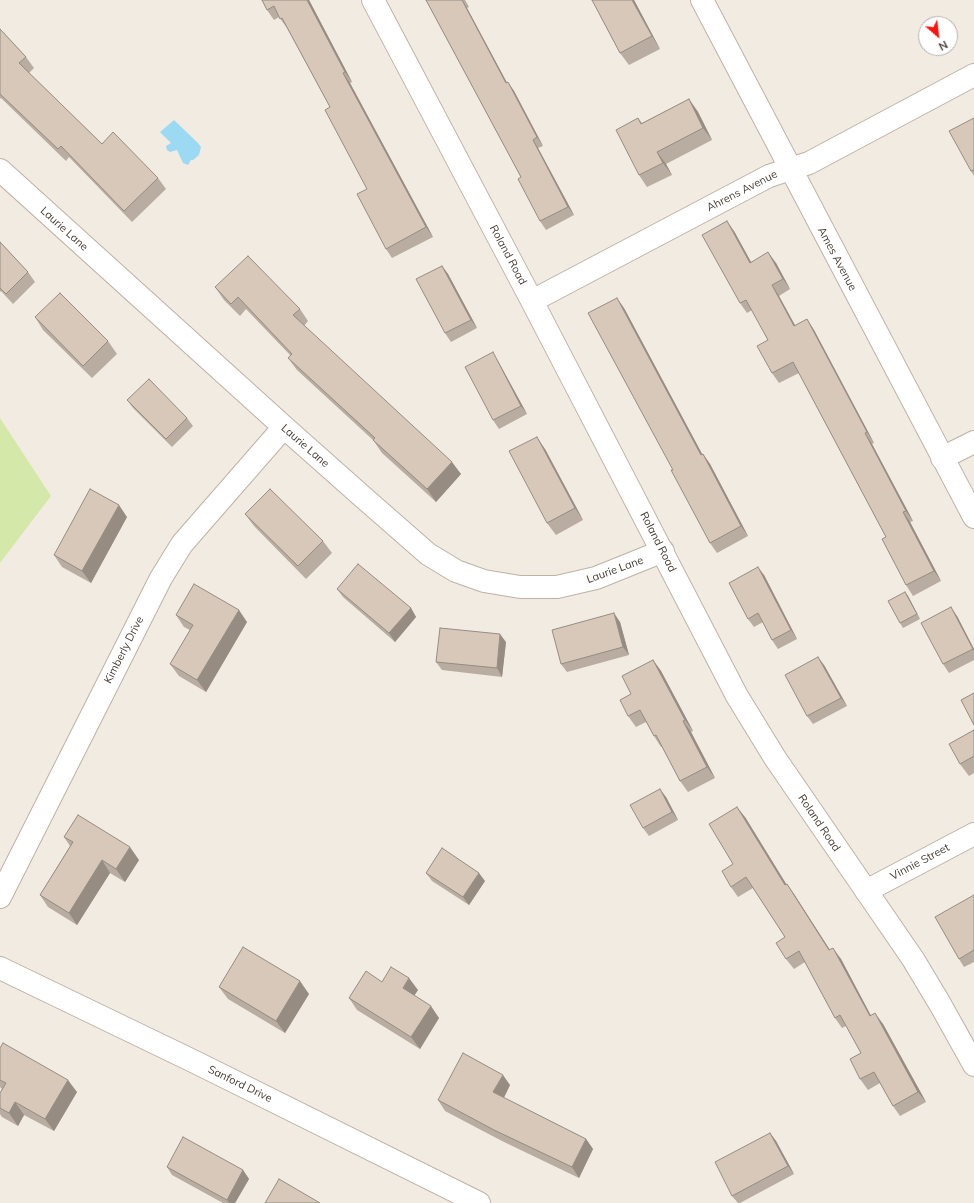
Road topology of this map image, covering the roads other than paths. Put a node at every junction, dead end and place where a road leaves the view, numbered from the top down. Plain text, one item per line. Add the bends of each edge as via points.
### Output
1 (372, 0) edge
2 (702, 0) edge
3 (974, 75) edge
4 (790, 169) junction
5 (0, 170) edge
6 (532, 301) junction
7 (284, 427) junction
8 (974, 442) edge
9 (942, 458) junction
10 (974, 517) edge
11 (663, 551) junction
12 (974, 834) edge
13 (866, 891) junction
14 (0, 897) edge
15 (0, 968) edge
16 (974, 1065) edge
17 (479, 1203) edge

1 - 6 street, Roland Road
2 - 4 street, Ames Avenue
3 - 4 street, Ahrens Avenue via 809,163
4 - 6 street, Ahrens Avenue via 769,176
4 - 9 street, Ames Avenue
5 - 7 street, Laurie Lane
6 - 11 street, Roland Road
7 - 11 street, Laurie Lane via 428,554 456,570 484,581 520,587 557,586 596,578
7 - 14 street, Kimberly Drive via 182,544 161,578
8 - 9 street
9 - 10 street, Ames Avenue
11 - 13 street, Roland Road via 737,696 775,758
12 - 13 street, Vinnie Street
13 - 16 street, Roland Road via 913,959
15 - 17 street, Sanford Drive

